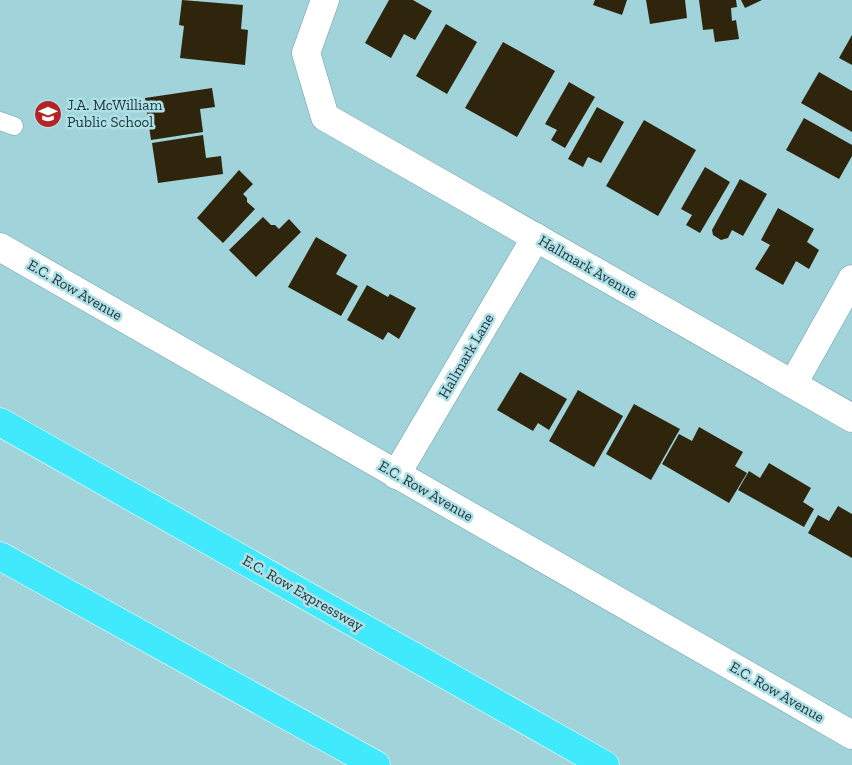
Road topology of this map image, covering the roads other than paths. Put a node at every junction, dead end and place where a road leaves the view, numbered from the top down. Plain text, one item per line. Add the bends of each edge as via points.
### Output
1 (325, 0) edge
2 (536, 238) junction
3 (0, 247) edge
4 (852, 279) edge
5 (792, 384) junction
6 (852, 418) edge
7 (0, 422) edge
8 (396, 475) junction
9 (0, 556) edge
10 (852, 735) edge
11 (376, 765) edge
12 (605, 765) edge

1 - 2 street, Hallmark Avenue via 306,53 325,117
2 - 5 street, Hallmark Avenue
2 - 8 street, Hallmark Lane
3 - 8 street, E.C. Row Avenue
4 - 5 street
5 - 6 street, Hallmark Avenue
7 - 12 highway, E.C. Row Expressway
8 - 10 street, E.C. Row Avenue
9 - 11 highway

